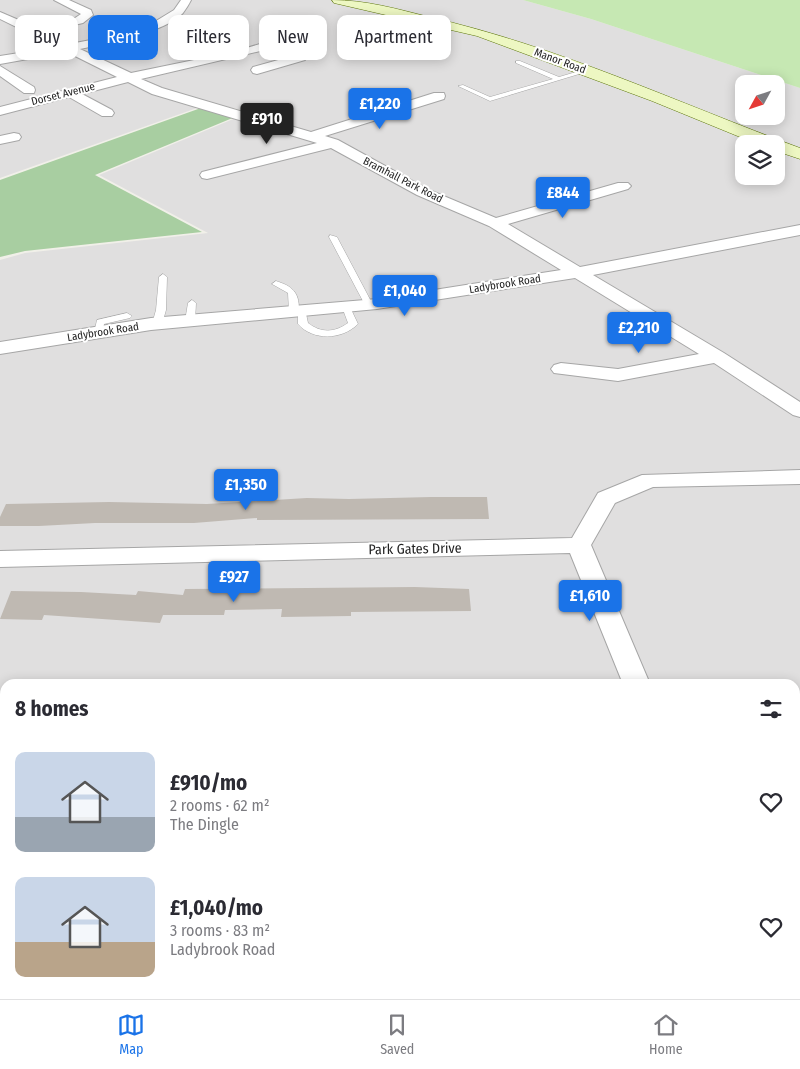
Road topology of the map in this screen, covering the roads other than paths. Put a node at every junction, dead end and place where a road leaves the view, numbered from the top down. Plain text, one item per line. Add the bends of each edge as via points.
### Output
1 (59, 0) edge
2 (186, 0) edge
3 (340, 0) edge
4 (0, 15) edge
5 (78, 21) edge
6 (15, 22) edge
7 (78, 47) edge
8 (78, 55) edge
9 (15, 58) edge
10 (0, 60) edge
11 (518, 62) dead end
12 (0, 70) edge
13 (257, 70) dead end
14 (586, 71) junction
15 (127, 78) junction
16 (559, 79) junction
17 (461, 86) dead end
18 (29, 90) dead end
19 (68, 92) junction
20 (439, 96) dead end
21 (0, 111) edge
22 (107, 113) dead end
23 (752, 135) edge
24 (312, 136) junction
25 (333, 143) junction
26 (785, 148) edge
27 (800, 154) edge
28 (207, 175) dead end
29 (623, 186) dead end
30 (495, 223) junction
31 (800, 230) edge
32 (333, 237) dead end
33 (576, 273) junction
34 (163, 277) dead end
35 (276, 284) dead end
36 (192, 303) dead end
37 (369, 305) junction
38 (346, 307) junction
39 (298, 311) junction
40 (126, 316) dead end
41 (190, 321) junction
42 (157, 324) junction
43 (99, 333) junction
44 (0, 348) edge
45 (718, 358) junction
46 (561, 369) dead end
47 (800, 411) edge
48 (800, 477) edge
49 (579, 545) junction
50 (0, 559) edge
51 (635, 679) edge

1 - 5 street via 90,10
2 - 7 street via 182,10 148,27
3 - 14 street, Manor Road via 481,33
4 - 6 street, Bramhall Park Road
8 - 15 street, Bramhall Park Road
9 - 10 street
11 - 16 lane
12 - 18 street
13 - 15 street, Dorset Avenue via 302,57 270,45
14 - 16 lane
14 - 23 street, Manor Road
15 - 19 street, Dorset Avenue
15 - 24 street, Bramhall Park Road via 157,91
16 - 17 lane via 490,98
19 - 21 street, Dorset Avenue
19 - 22 street
20 - 24 street
24 - 25 street, Bramhall Park Road
25 - 28 street
25 - 30 street, Bramhall Park Road via 422,192
26 - 27 street, Manor Road
29 - 30 street
30 - 33 street, Bramhall Park Road
31 - 33 street, Ladybrook Road
32 - 37 lane
33 - 37 street, Ladybrook Road
33 - 45 street, Bramhall Park Road
34 - 42 lane
35 - 39 lane via 293,292
36 - 41 lane
37 - 38 street, Ladybrook Road
38 - 39 street, Ladybrook Road
38 - 39 lane via 353,324 342,332 327,334 311,332 303,324
39 - 41 street, Ladybrook Road
40 - 43 lane via 100,322
41 - 42 street, Ladybrook Road
42 - 43 street, Ladybrook Road
43 - 44 street, Ladybrook Road
45 - 46 street via 618,375
45 - 47 street, Bramhall Park Road
48 - 49 street via 650,480 606,498
49 - 50 street, Park Gates Drive
49 - 51 street

